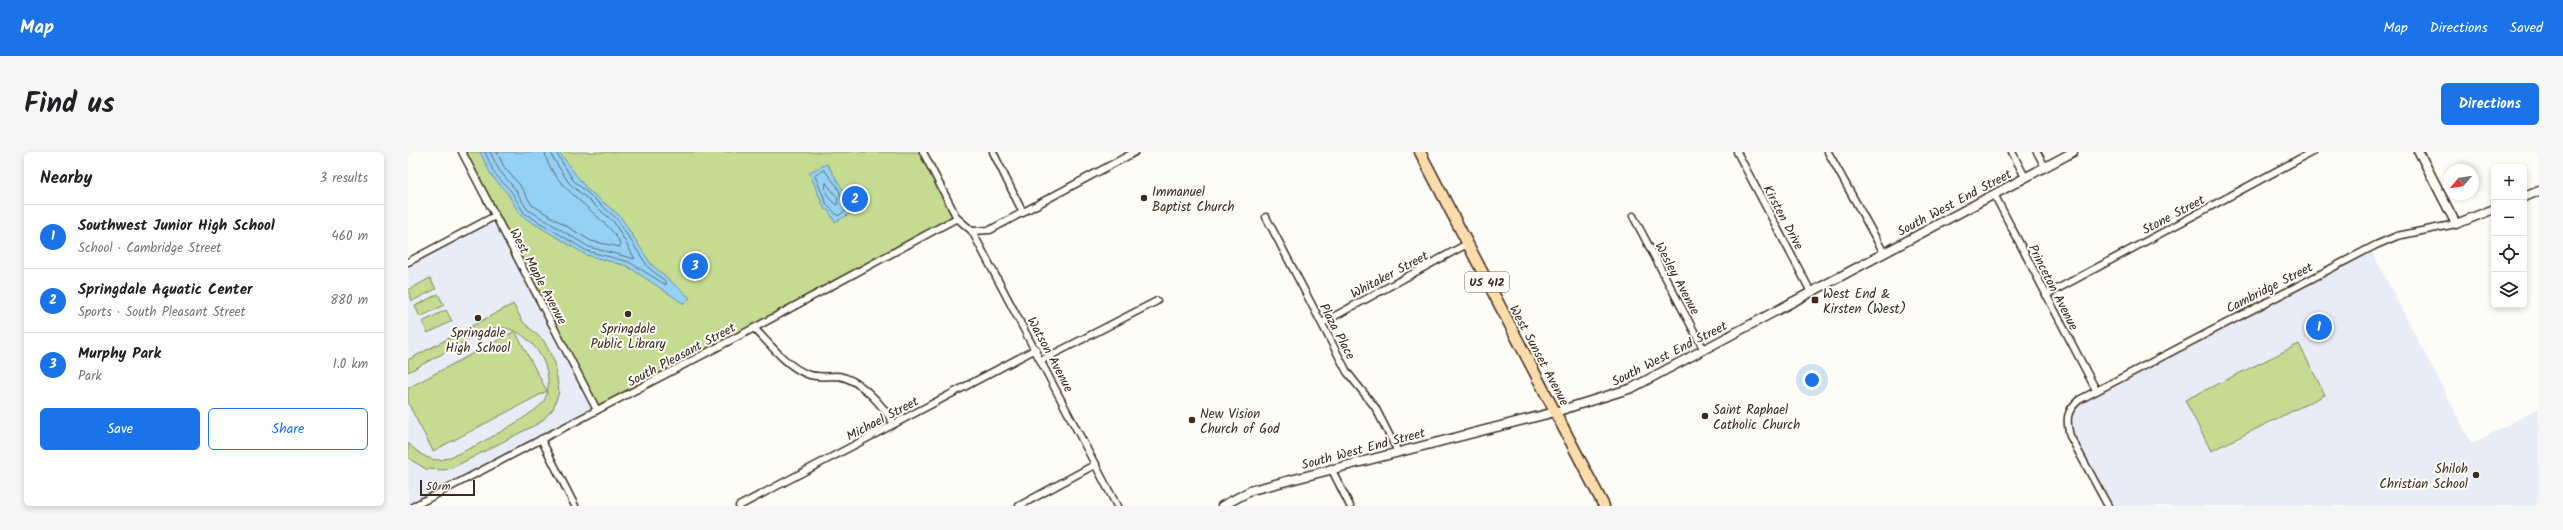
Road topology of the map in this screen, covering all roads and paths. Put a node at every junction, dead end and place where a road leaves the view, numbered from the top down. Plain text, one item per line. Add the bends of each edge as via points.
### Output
1 (462, 152) edge
2 (923, 152) edge
3 (993, 152) edge
4 (1135, 152) edge
5 (1420, 152) edge
6 (1738, 152) edge
7 (1828, 152) edge
8 (2012, 152) edge
9 (2037, 152) edge
10 (2073, 152) edge
11 (2312, 152) edge
12 (2419, 152) edge
13 (1122, 155) edge
14 (2045, 167) junction
15 (2025, 177) junction
16 (2539, 191) edge
17 (1994, 194) junction
18 (2527, 196) edge
19 (2491, 210) edge
20 (1023, 213) junction
21 (495, 216) junction
22 (1632, 216) dead end
23 (1266, 217) dead end
24 (957, 218) junction
25 (2456, 224) junction
26 (972, 230) junction
27 (1467, 244) junction
28 (1884, 253) junction
29 (408, 262) edge
30 (1811, 292) junction
31 (2046, 295) junction
32 (1158, 301) dead end
33 (1322, 323) junction
34 (754, 328) junction
35 (1036, 349) junction
36 (1704, 350) junction
37 (1042, 360) junction
38 (2096, 390) junction
39 (597, 410) junction
40 (1555, 412) junction
41 (894, 424) junction
42 (541, 440) junction
43 (1398, 452) junction
44 (1096, 464) junction
45 (1331, 468) junction
46 (414, 506) edge
47 (575, 506) edge
48 (739, 506) edge
49 (1019, 506) edge
50 (1117, 506) edge
51 (1222, 506) edge
52 (1350, 506) edge
53 (1604, 506) edge
54 (2108, 506) edge

1 - 21 street, West Maple Avenue
2 - 24 street
3 - 20 street
4 - 13 street
5 - 27 highway, West Sunset Avenue / US 412
6 - 30 street, Kirsten Drive
7 - 28 street
8 - 15 street
9 - 14 street
10 - 14 street, South West End Street
11 - 31 street, Stone Street
12 - 25 street
13 - 20 street
14 - 15 street, South West End Street
15 - 17 street, South West End Street
16 - 18 street
17 - 28 street, South West End Street
17 - 31 street, Princeton Avenue
19 - 25 street, Cambridge Street
20 - 26 street via 990,230
21 - 29 street
21 - 39 street, West Maple Avenue
22 - 36 street, Wesley Avenue
23 - 33 street, Plaza Place
24 - 26 street, Watson Avenue
24 - 34 street, South Pleasant Street
25 - 38 street, Cambridge Street via 2397,236 2376,245
26 - 35 street, Watson Avenue
27 - 33 street, Whitaker Street
27 - 40 highway, West Sunset Avenue / US 412
28 - 30 street, South West End Street
30 - 36 street, South West End Street
31 - 38 street, Princeton Avenue
32 - 37 street
33 - 43 street, Plaza Place via 1347,372 1375,407
34 - 39 street, South Pleasant Street
34 - 41 street via 789,363 806,374 838,376 862,387
35 - 37 street, Watson Avenue
35 - 41 street, Michael Street
36 - 40 street, South West End Street via 1632,388
37 - 44 street, Watson Avenue
38 - 54 street, Cambridge Street via 2079,400 2067,413 2067,424 2070,436
39 - 42 street, South Pleasant Street
40 - 43 street, South West End Street
40 - 53 highway, West Sunset Avenue / US 412
41 - 48 street, Michael Street
42 - 46 street, South Pleasant Street
42 - 47 street
43 - 45 street, South West End Street
44 - 49 street
44 - 50 street, Watson Avenue
45 - 51 street, South West End Street via 1252,490
45 - 52 street

